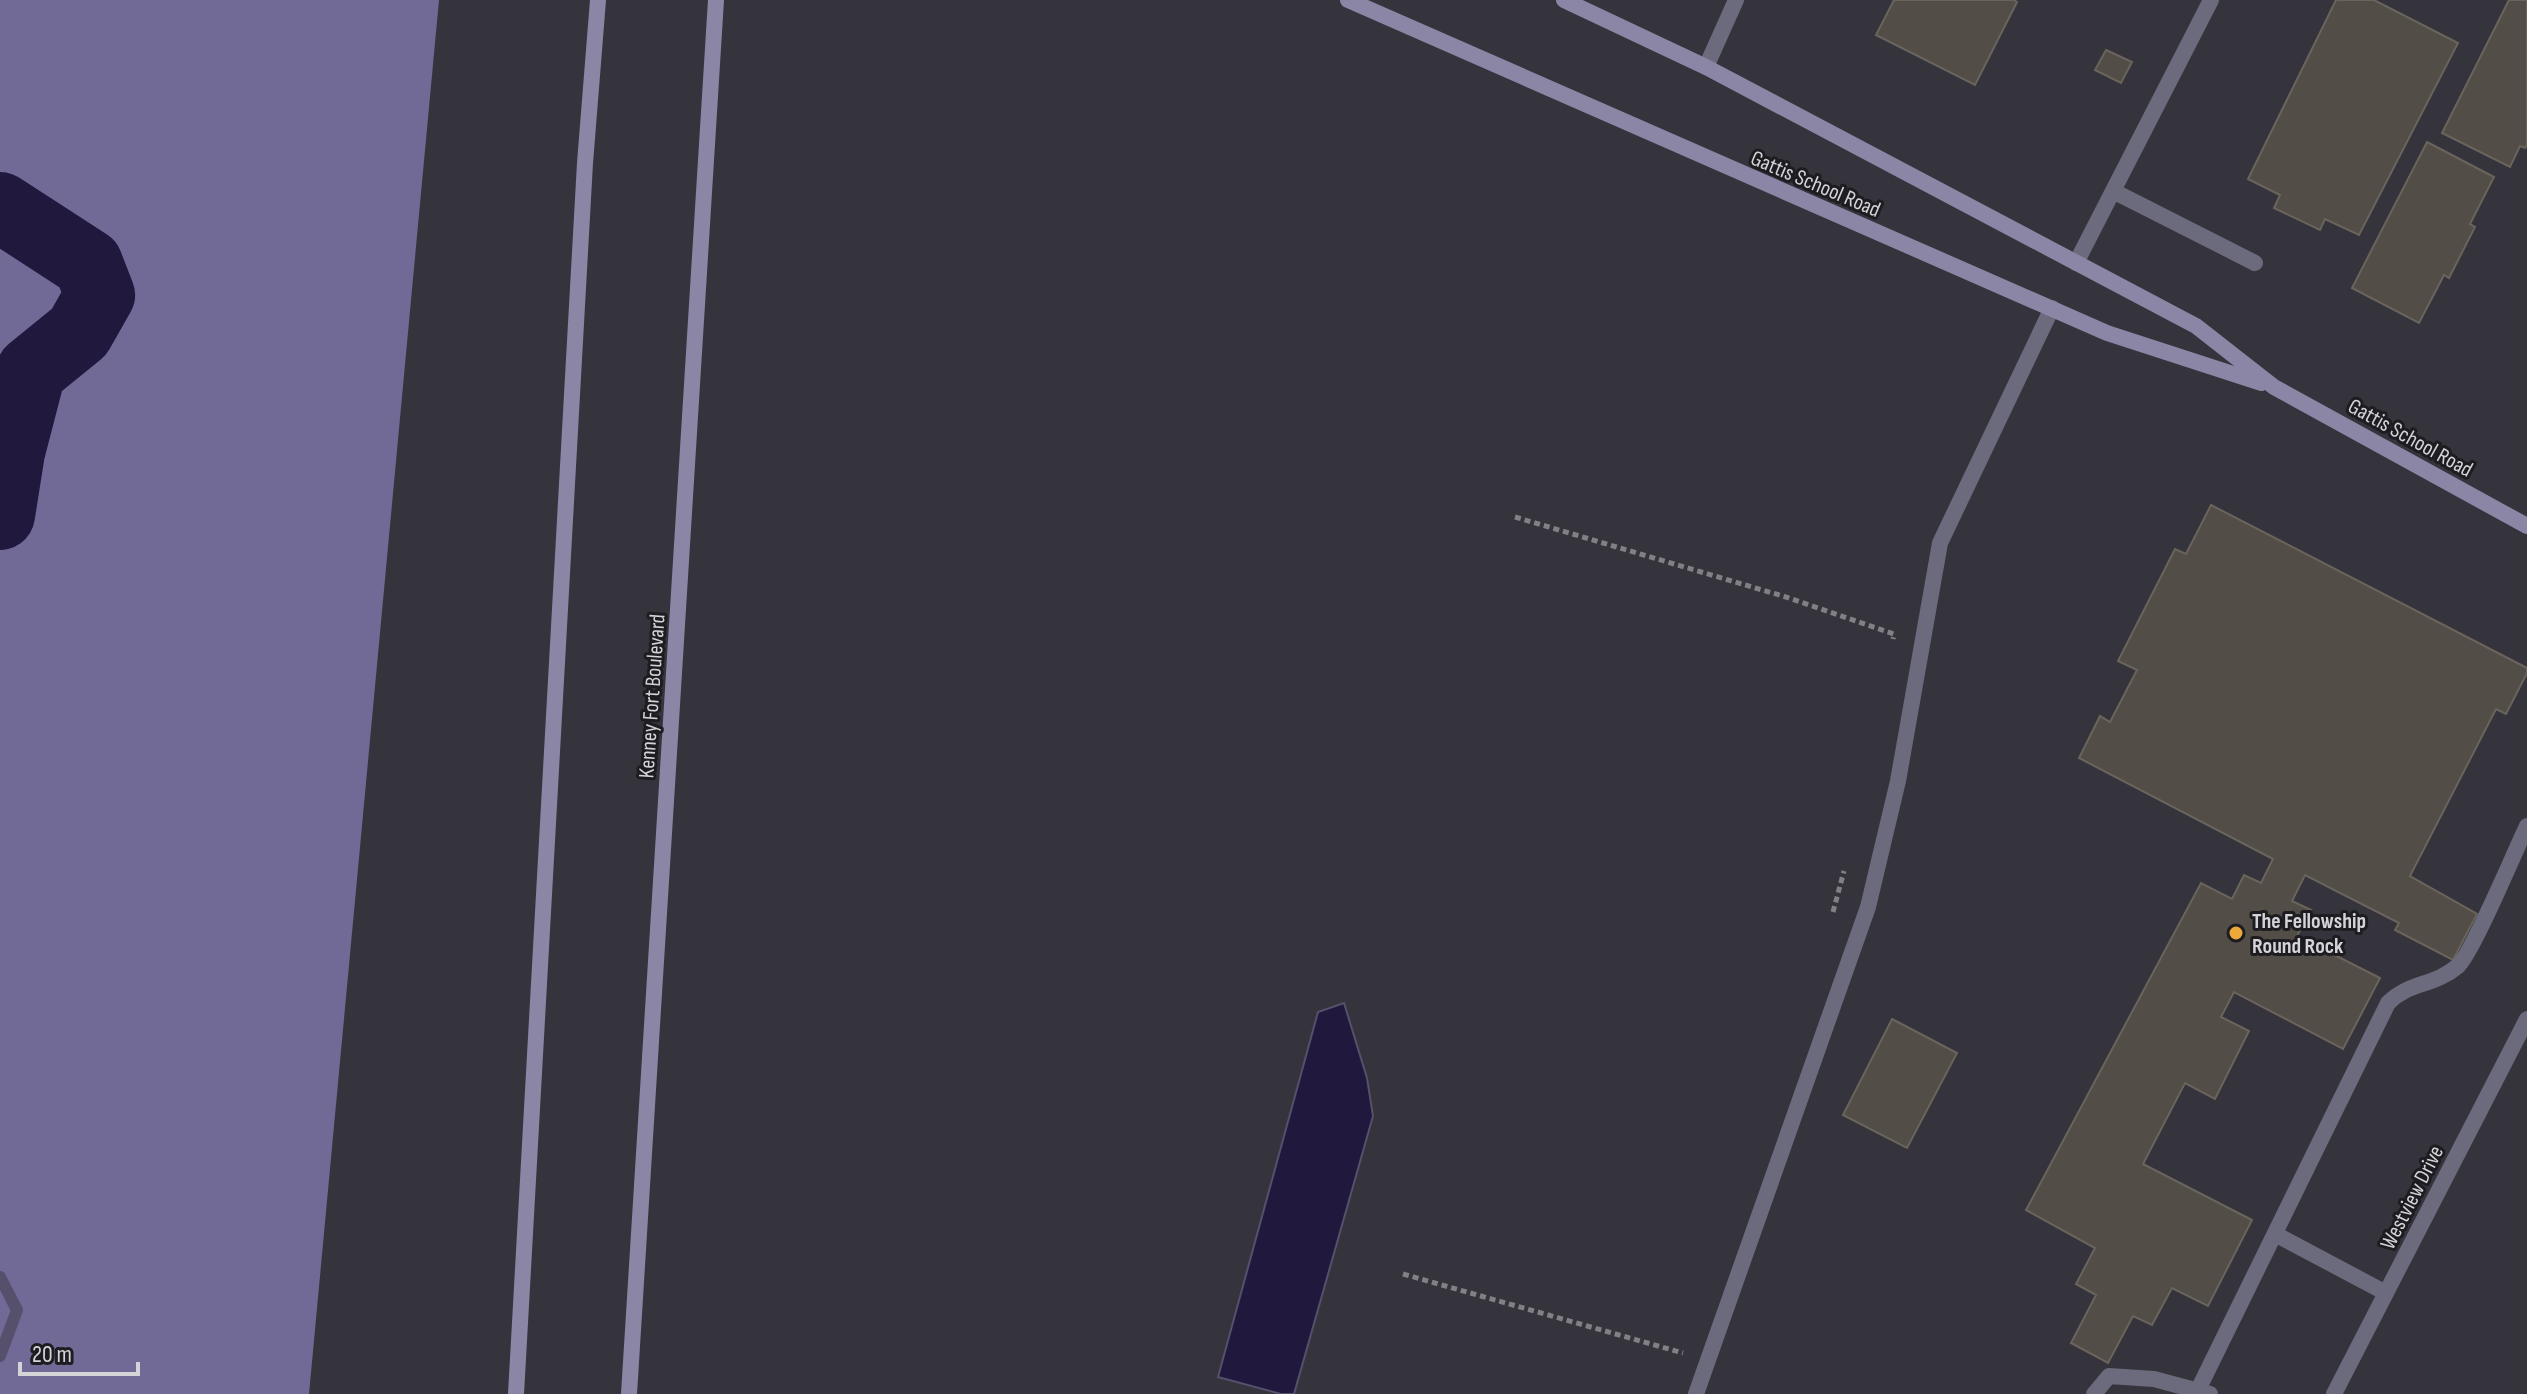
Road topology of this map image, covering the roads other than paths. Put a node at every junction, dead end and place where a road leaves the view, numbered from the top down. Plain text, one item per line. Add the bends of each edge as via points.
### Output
1 (598, 0) edge
2 (716, 0) edge
3 (1348, 0) edge
4 (1564, 0) edge
5 (1736, 0) edge
6 (2211, 0) edge
7 (1706, 67) junction
8 (2113, 191) junction
9 (2076, 263) junction
10 (2255, 263) dead end
11 (2052, 308) junction
12 (2274, 387) junction
13 (2527, 526) edge
14 (2527, 826) edge
15 (2527, 1019) edge
16 (2275, 1234) junction
17 (2386, 1293) junction
18 (2202, 1392) edge
19 (516, 1394) edge
20 (629, 1394) edge
21 (1696, 1394) edge
22 (2094, 1394) edge
23 (2334, 1394) edge

1 - 19 main road
2 - 20 main road, Kenney Fort Boulevard
3 - 11 main road, Gattis School Road
4 - 7 main road, Gattis School Road
5 - 7 street
6 - 8 street
7 - 9 main road, Gattis School Road
8 - 9 street
8 - 10 street
9 - 12 main road, Gattis School Road via 2196,326
11 - 12 main road, Gattis School Road via 2107,333
11 - 21 street via 1940,543 1898,781 1868,907
12 - 13 main road, Gattis School Road
14 - 16 street via 2461,964 2435,983 2404,987 2388,1003
15 - 17 street, Westview Drive
16 - 17 street
16 - 18 street
17 - 23 street, Westview Drive
18 - 22 street via 2154,1379 2109,1376

